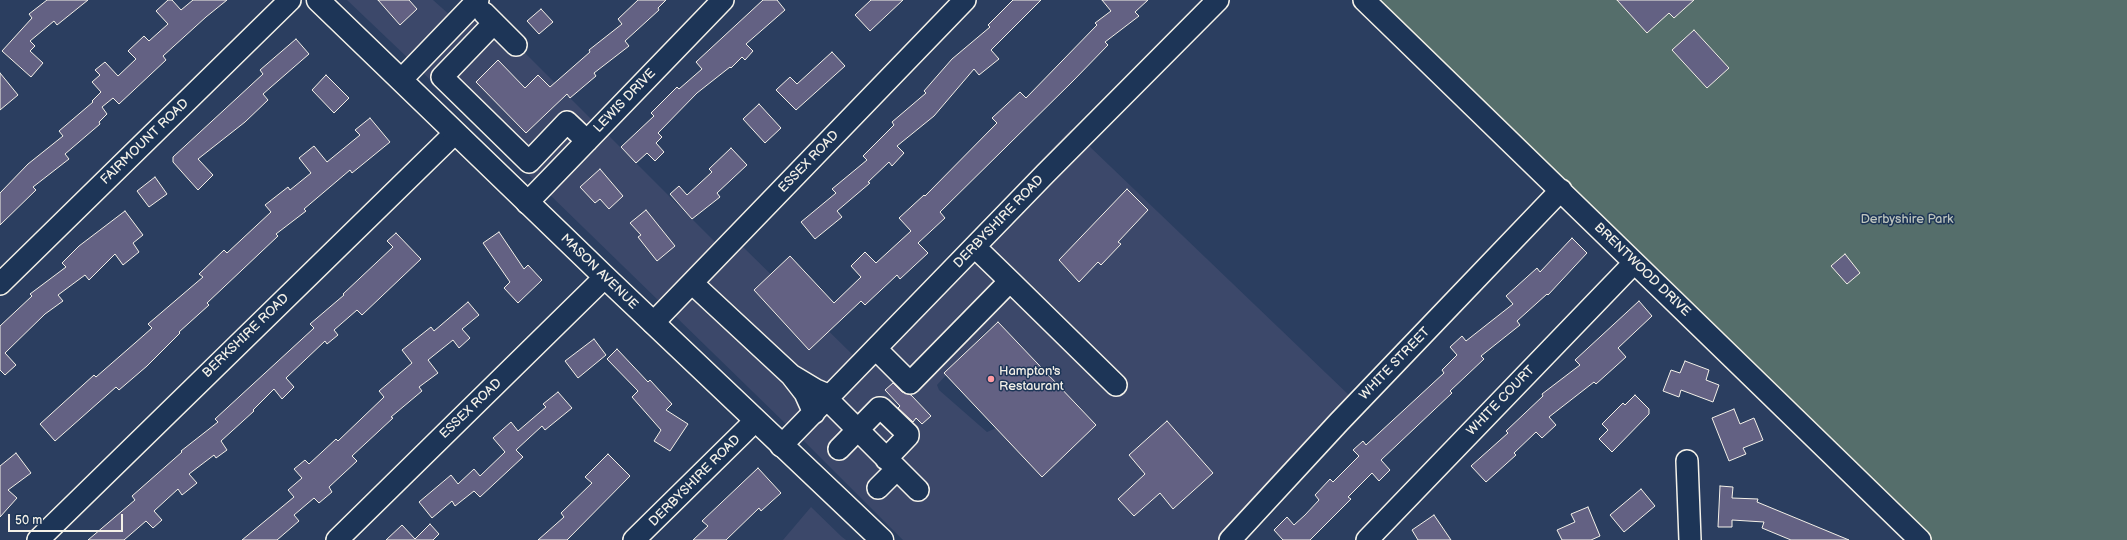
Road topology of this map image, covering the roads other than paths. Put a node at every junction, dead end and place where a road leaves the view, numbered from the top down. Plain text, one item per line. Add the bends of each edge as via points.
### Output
1 (290, 0) edge
2 (318, 0) edge
3 (723, 0) edge
4 (965, 0) edge
5 (1218, 0) edge
6 (1364, 0) edge
7 (477, 2) edge
8 (494, 23) junction
9 (516, 45) dead end
10 (401, 80) junction
11 (453, 88) junction
12 (431, 109) junction
13 (483, 117) junction
14 (458, 136) junction
15 (587, 141) junction
16 (515, 149) junction
17 (494, 170) junction
18 (1561, 190) junction
19 (527, 203) junction
20 (975, 247) junction
21 (1634, 263) junction
22 (605, 278) junction
23 (1010, 281) junction
24 (692, 283) junction
25 (0, 284) edge
26 (653, 323) junction
27 (876, 349) junction
28 (1116, 385) dead end
29 (824, 403) junction
30 (755, 421) junction
31 (858, 430) junction
32 (781, 446) junction
33 (839, 449) dead end
34 (1687, 461) dead end
35 (892, 464) junction
36 (878, 488) dead end
37 (918, 490) dead end
38 (38, 540) edge
39 (337, 540) edge
40 (634, 540) edge
41 (882, 540) edge
42 (1230, 540) edge
43 (1367, 540) edge
44 (1690, 540) edge
45 (1920, 540) edge

1 - 25 street, FAIRMOUNT ROAD
2 - 10 main road, MASON AVENUE
3 - 15 street, LEWIS DRIVE
4 - 24 street, ESSEX ROAD
5 - 20 street, DERBYSHIRE ROAD
6 - 18 street, BRENTWOOD DRIVE
7 - 8 street
7 - 10 street
8 - 9 street
8 - 11 street via 442,77
10 - 12 main road, MASON AVENUE
11 - 12 street
11 - 13 street
12 - 14 main road, MASON AVENUE
13 - 14 street, BERKSHIRE ROAD
13 - 16 street
14 - 17 main road, MASON AVENUE
14 - 38 street, BERKSHIRE ROAD
15 - 16 street via 567,122 529,162
15 - 19 street, LEWIS DRIVE
16 - 17 street
17 - 19 main road, MASON AVENUE
18 - 21 street, BRENTWOOD DRIVE
18 - 42 street, WHITE STREET
19 - 22 main road, MASON AVENUE
20 - 23 street
20 - 27 street, DERBYSHIRE ROAD
21 - 43 street, WHITE COURT
21 - 45 street, BRENTWOOD DRIVE
22 - 26 main road, MASON AVENUE
22 - 39 street, ESSEX ROAD
23 - 27 street via 910,383
23 - 28 street
24 - 26 street, ESSEX ROAD
24 - 29 street via 790,375 805,393
26 - 30 main road, MASON AVENUE
27 - 29 street, DERBYSHIRE ROAD
29 - 31 street
29 - 32 street, DERBYSHIRE ROAD
30 - 32 main road, MASON AVENUE
30 - 40 street, DERBYSHIRE ROAD
31 - 33 street
31 - 35 street
31 - 35 street via 881,408 908,434
32 - 41 main road, MASON AVENUE
34 - 44 street
35 - 36 street
35 - 37 street

